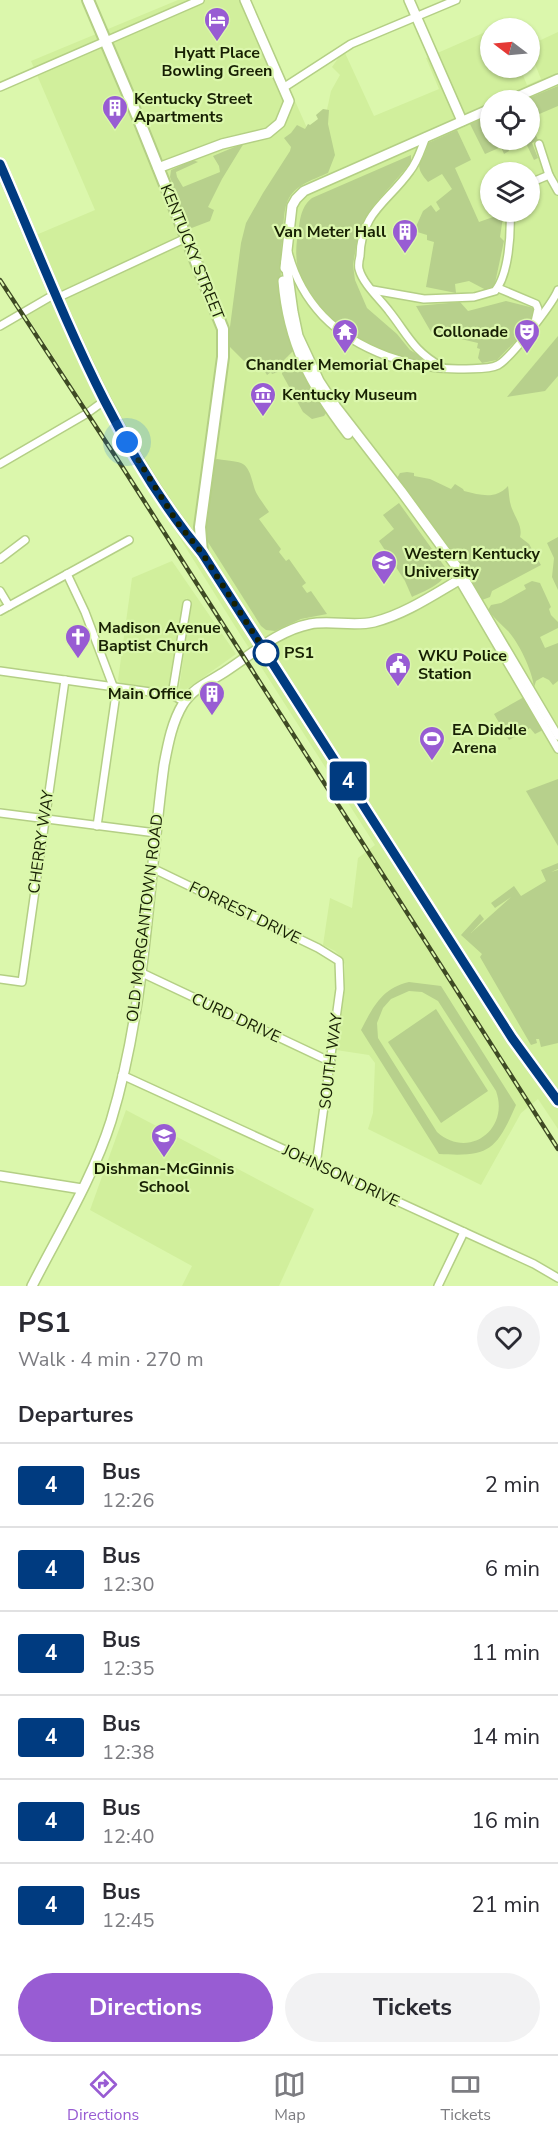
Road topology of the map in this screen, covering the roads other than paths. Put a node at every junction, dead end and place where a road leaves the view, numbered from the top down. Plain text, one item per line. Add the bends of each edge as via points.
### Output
1 (88, 0) edge
2 (200, 0) edge
3 (245, 0) edge
4 (409, 0) edge
5 (456, 0) edge
6 (416, 15) junction
7 (106, 41) junction
8 (558, 79) edge
9 (0, 87) edge
10 (283, 88) junction
11 (533, 90) edge
12 (480, 113) edge
13 (462, 121) junction
14 (426, 138) junction
15 (540, 147) edge
16 (0, 164) edge
17 (158, 168) junction
18 (549, 175) junction
19 (540, 179) edge
20 (558, 191) edge
21 (511, 222) edge
22 (186, 238) junction
23 (287, 249) junction
24 (498, 288) junction
25 (373, 290) junction
26 (558, 290) edge
27 (56, 296) junction
28 (0, 326) edge
29 (533, 326) junction
30 (445, 368) junction
31 (104, 401) junction
32 (0, 464) edge
33 (25, 540) dead end
34 (129, 540) dead end
35 (202, 553) junction
36 (0, 560) edge
37 (67, 574) junction
38 (461, 578) junction
39 (0, 591) edge
40 (187, 604) dead end
41 (9, 606) junction
42 (0, 611) edge
43 (262, 646) junction
44 (0, 670) edge
45 (65, 680) junction
46 (115, 686) junction
47 (172, 694) junction
48 (185, 702) junction
49 (558, 736) edge
50 (558, 749) edge
51 (0, 813) edge
52 (45, 819) junction
53 (97, 826) junction
54 (156, 833) junction
55 (152, 868) junction
56 (337, 959) joint
57 (142, 973) junction
58 (0, 979) edge
59 (331, 1062) junction
60 (122, 1075) junction
61 (558, 1101) edge
62 (316, 1165) junction
63 (0, 1176) edge
64 (82, 1189) junction
65 (464, 1232) junction
66 (558, 1278) edge
67 (32, 1286) edge
68 (438, 1286) edge

1 - 7 main road, KENTUCKY STREET
2 - 7 street
3 - 10 street
4 - 6 street
5 - 6 street
6 - 10 street via 351,44
6 - 13 street
7 - 9 street
7 - 17 main road, KENTUCKY STREET
8 - 11 street
10 - 17 street via 289,101 286,113 268,133 222,144
12 - 13 street
13 - 14 street
14 - 23 street via 304,191 292,206
14 - 25 street via 410,171 364,228 359,269
15 - 18 street
16 - 27 main road
17 - 22 main road, KENTUCKY STREET
18 - 19 street
18 - 20 street
21 - 24 street via 505,268
22 - 27 street
22 - 35 main road, KENTUCKY STREET via 224,338 200,517
23 - 30 street via 304,291 337,328 386,354
23 - 38 street via 298,336 319,381
24 - 25 street via 474,297 424,299
24 - 29 street via 538,306
25 - 30 street via 407,339
26 - 29 street
27 - 28 street
27 - 31 main road
29 - 30 street via 498,365
31 - 32 street
31 - 35 main road via 177,522
33 - 36 street
34 - 37 street
35 - 43 main road
37 - 41 street
37 - 46 street
38 - 43 street, OLD MORGANTOWN ROAD via 386,618 364,624 309,624
38 - 49 street
38 - 50 street
39 - 41 street
40 - 47 street
41 - 42 street
43 - 48 street, OLD MORGANTOWN ROAD via 205,682
43 - 61 main road via 512,1038
44 - 45 street
45 - 46 street
45 - 52 street, CHERRY WAY
46 - 47 street
46 - 53 street
47 - 48 street
48 - 54 street, OLD MORGANTOWN ROAD via 170,736
51 - 52 street
52 - 53 street
52 - 58 street, CHERRY WAY via 22,982
53 - 54 street
54 - 55 street, OLD MORGANTOWN ROAD
55 - 56 street, FORREST DRIVE
55 - 57 street, OLD MORGANTOWN ROAD
56 - 59 street, SOUTH WAY via 341,982
57 - 59 street, CURD DRIVE
57 - 60 street, OLD MORGANTOWN ROAD
59 - 62 street, SOUTH WAY
60 - 62 street, JOHNSON DRIVE
60 - 64 street, OLD MORGANTOWN ROAD via 104,1140
62 - 65 street, JOHNSON DRIVE
63 - 64 street
64 - 67 street, OLD MORGANTOWN ROAD
65 - 66 street, JOHNSON DRIVE
65 - 68 street

